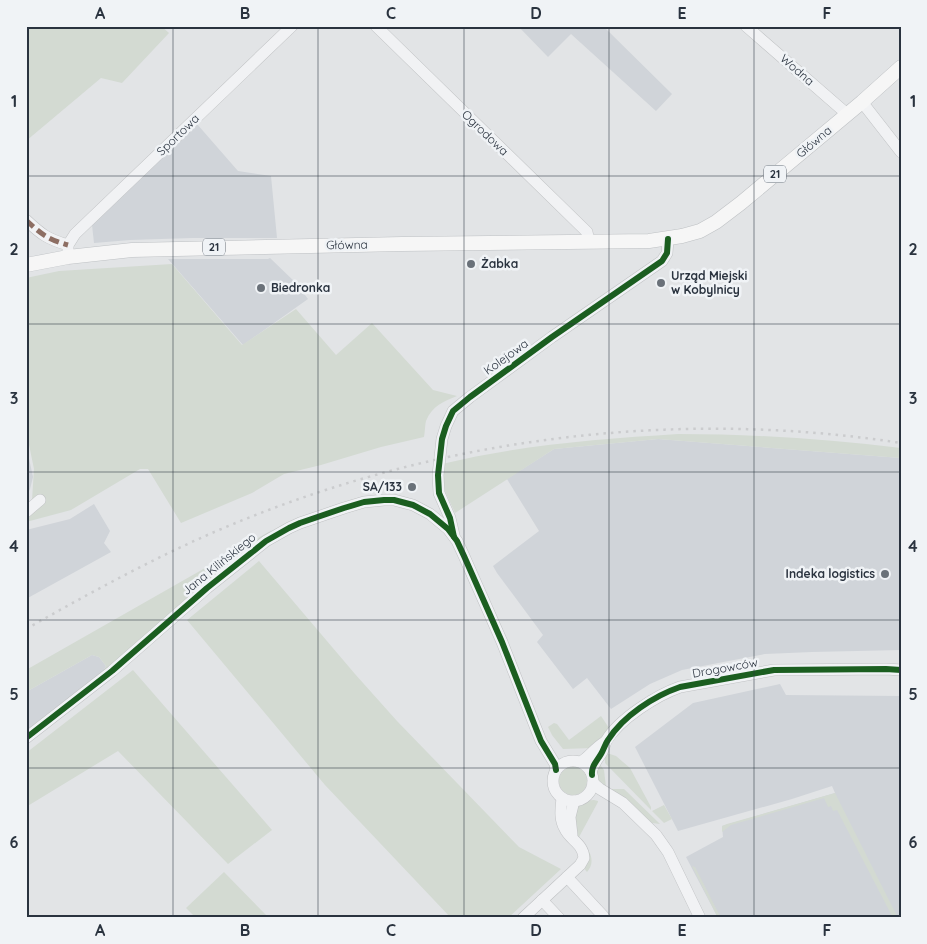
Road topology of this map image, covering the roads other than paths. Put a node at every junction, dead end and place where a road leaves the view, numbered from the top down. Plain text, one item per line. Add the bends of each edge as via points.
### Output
1 (292, 26) edge
2 (376, 26) edge
3 (746, 26) edge
4 (901, 67) edge
5 (862, 102) junction
6 (848, 114) junction
7 (901, 152) edge
8 (26, 220) edge
9 (668, 239) junction
10 (589, 241) junction
11 (68, 251) junction
12 (26, 265) edge
13 (40, 500) dead end
14 (26, 512) edge
15 (454, 538) junction
16 (901, 670) edge
17 (537, 731) junction
18 (26, 738) edge
19 (606, 741) junction
20 (568, 761) junction
21 (581, 762) junction
22 (556, 770) junction
23 (592, 777) junction
24 (586, 796) junction
25 (562, 798) junction
26 (574, 801) junction
27 (638, 817) junction
28 (572, 837) junction
29 (567, 877) junction
30 (542, 900) junction
31 (523, 918) edge
32 (558, 918) edge
33 (605, 918) edge
34 (700, 918) edge

1 - 11 street, Sportowa via 71,238
2 - 10 street, Ogrodowa via 587,232
3 - 6 street, Wodna
4 - 5 main road, Główna / 21
5 - 6 main road, Główna / 21
5 - 7 street
6 - 9 main road, Główna / 21 via 716,222 700,231
8 - 11 street
9 - 10 main road, Główna / 21
9 - 15 street, Kolejowa via 667,253 662,261 453,412 442,439 438,481
10 - 11 main road, Główna / 21
11 - 12 main road, Główna / 21
13 - 14 street
15 - 17 street
15 - 18 street, Jana Kilińskiego via 430,514 394,500 355,504 288,528 213,582 112,671
16 - 19 street, Drogowców via 774,670 680,687 642,707
17 - 20 street
17 - 22 street
19 - 21 street, Drogowców
19 - 23 street, Drogowców via 594,764
20 - 21 street
20 - 22 street
21 - 23 street via 588,767
22 - 25 street via 553,785
23 - 24 street via 590,792
23 - 27 street via 600,789
24 - 26 street
24 - 27 street
25 - 26 street
25 - 28 street via 561,820
26 - 28 street via 570,817
27 - 34 street via 665,847
28 - 29 street via 584,852 584,858
29 - 30 street
29 - 33 street
30 - 31 street
30 - 32 street

